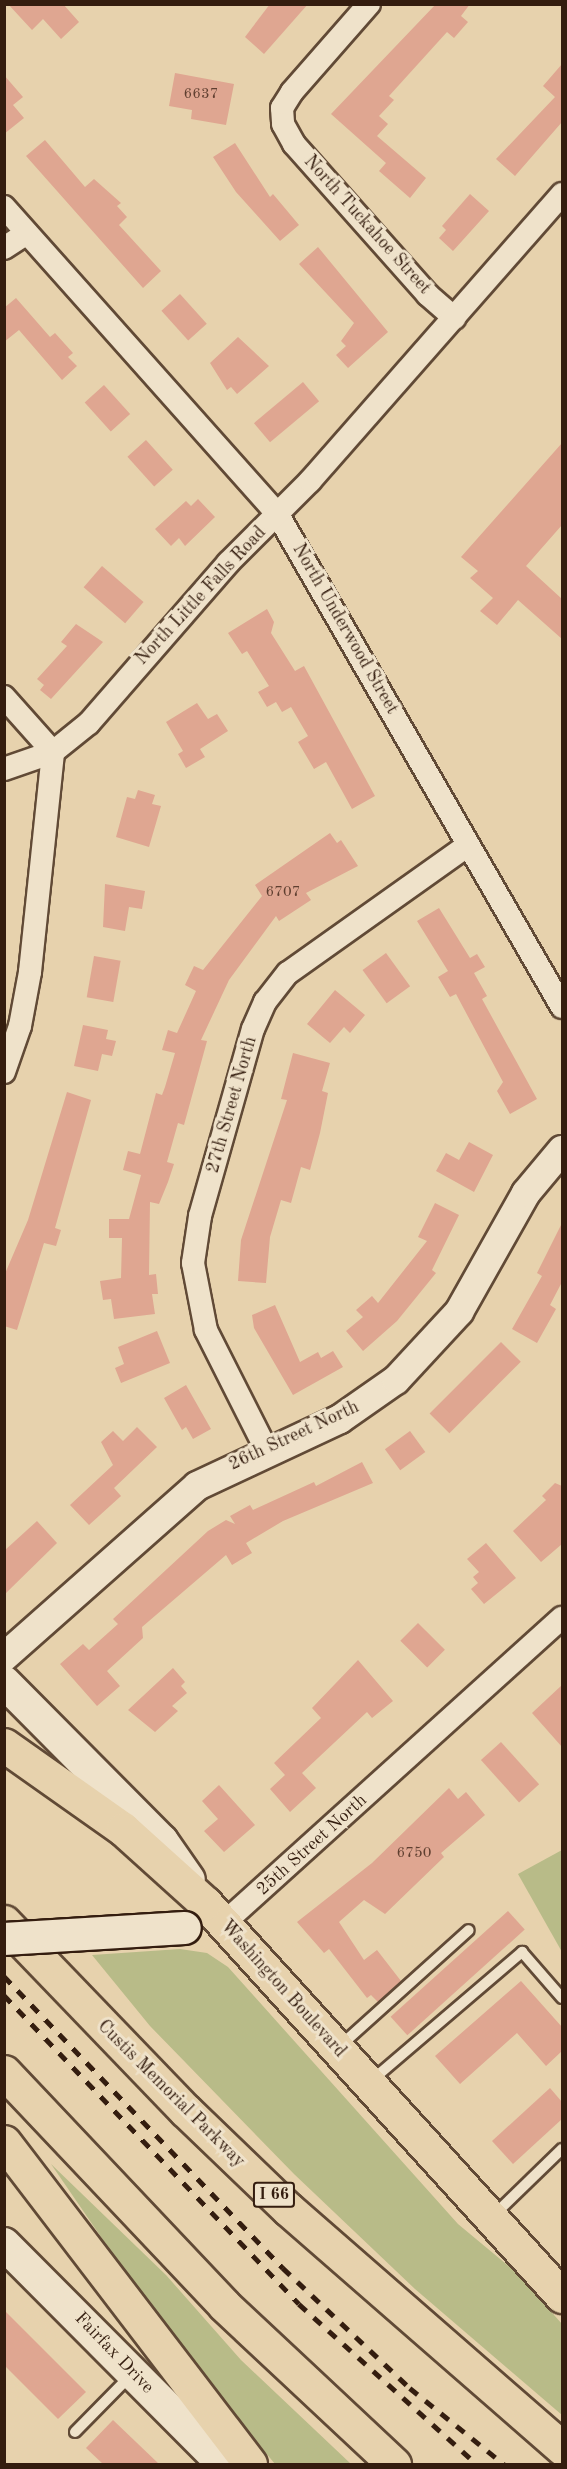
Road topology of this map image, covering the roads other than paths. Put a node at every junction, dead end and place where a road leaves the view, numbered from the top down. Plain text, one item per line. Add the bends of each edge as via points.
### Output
1 (369, 4) edge
2 (562, 194) edge
3 (4, 207) edge
4 (27, 233) junction
5 (4, 248) edge
6 (454, 318) junction
7 (278, 514) junction
8 (4, 697) edge
9 (53, 753) junction
10 (4, 769) edge
11 (468, 845) junction
12 (562, 1007) edge
13 (4, 1072) edge
14 (562, 1150) edge
15 (267, 1450) junction
16 (562, 1618) edge
17 (4, 1657) edge
18 (4, 1682) edge
19 (4, 1745) edge
20 (215, 1913) junction
21 (4, 1922) edge
22 (469, 1930) dead end
23 (4, 1939) edge
24 (562, 1998) edge
25 (338, 2049) junction
26 (4, 2072) edge
27 (368, 2083) junction
28 (4, 2142) edge
29 (562, 2149) edge
30 (491, 2218) junction
31 (4, 2244) edge
32 (562, 2296) edge
33 (134, 2373) junction
34 (75, 2432) dead end
35 (562, 2448) edge
36 (223, 2464) edge
37 (250, 2464) edge
38 (394, 2464) edge

1 - 6 street, North Tuckahoe Street via 285,103 284,129 428,296
2 - 6 street, North Little Falls Road
3 - 4 street, North Underwood Street
4 - 5 street
4 - 7 street, North Underwood Street
6 - 7 street, North Little Falls Road
7 - 9 street, North Little Falls Road via 228,563 88,723
7 - 11 street, North Underwood Street
8 - 9 street
9 - 10 street
9 - 13 street via 30,972 20,1026
11 - 12 street, North Underwood Street
11 - 15 street, 27th Street North via 288,973 265,1002 253,1029 200,1216 193,1263 206,1330
14 - 15 street, 26th Street North via 526,1193 478,1284 423,1355 352,1413
15 - 17 street, 26th Street North via 217,1473 186,1494
16 - 20 street, 25th Street North
18 - 20 main road, Washington Boulevard via 162,1840
19 - 20 main road via 123,1829
20 - 23 main road, bridge via 185,1928
20 - 25 main road, Washington Boulevard
21 - 35 main road, Custis Memorial Parkway / I 66 via 130,2055 280,2201
22 - 25 lane
24 - 27 lane via 522,1952
25 - 27 main road, Washington Boulevard
26 - 38 main road via 240,2321
27 - 30 main road, Washington Boulevard
28 - 37 main road
29 - 30 lane
30 - 32 main road, Washington Boulevard
31 - 33 main road, Fairfax Drive
33 - 34 lane
33 - 36 main road, Fairfax Drive

